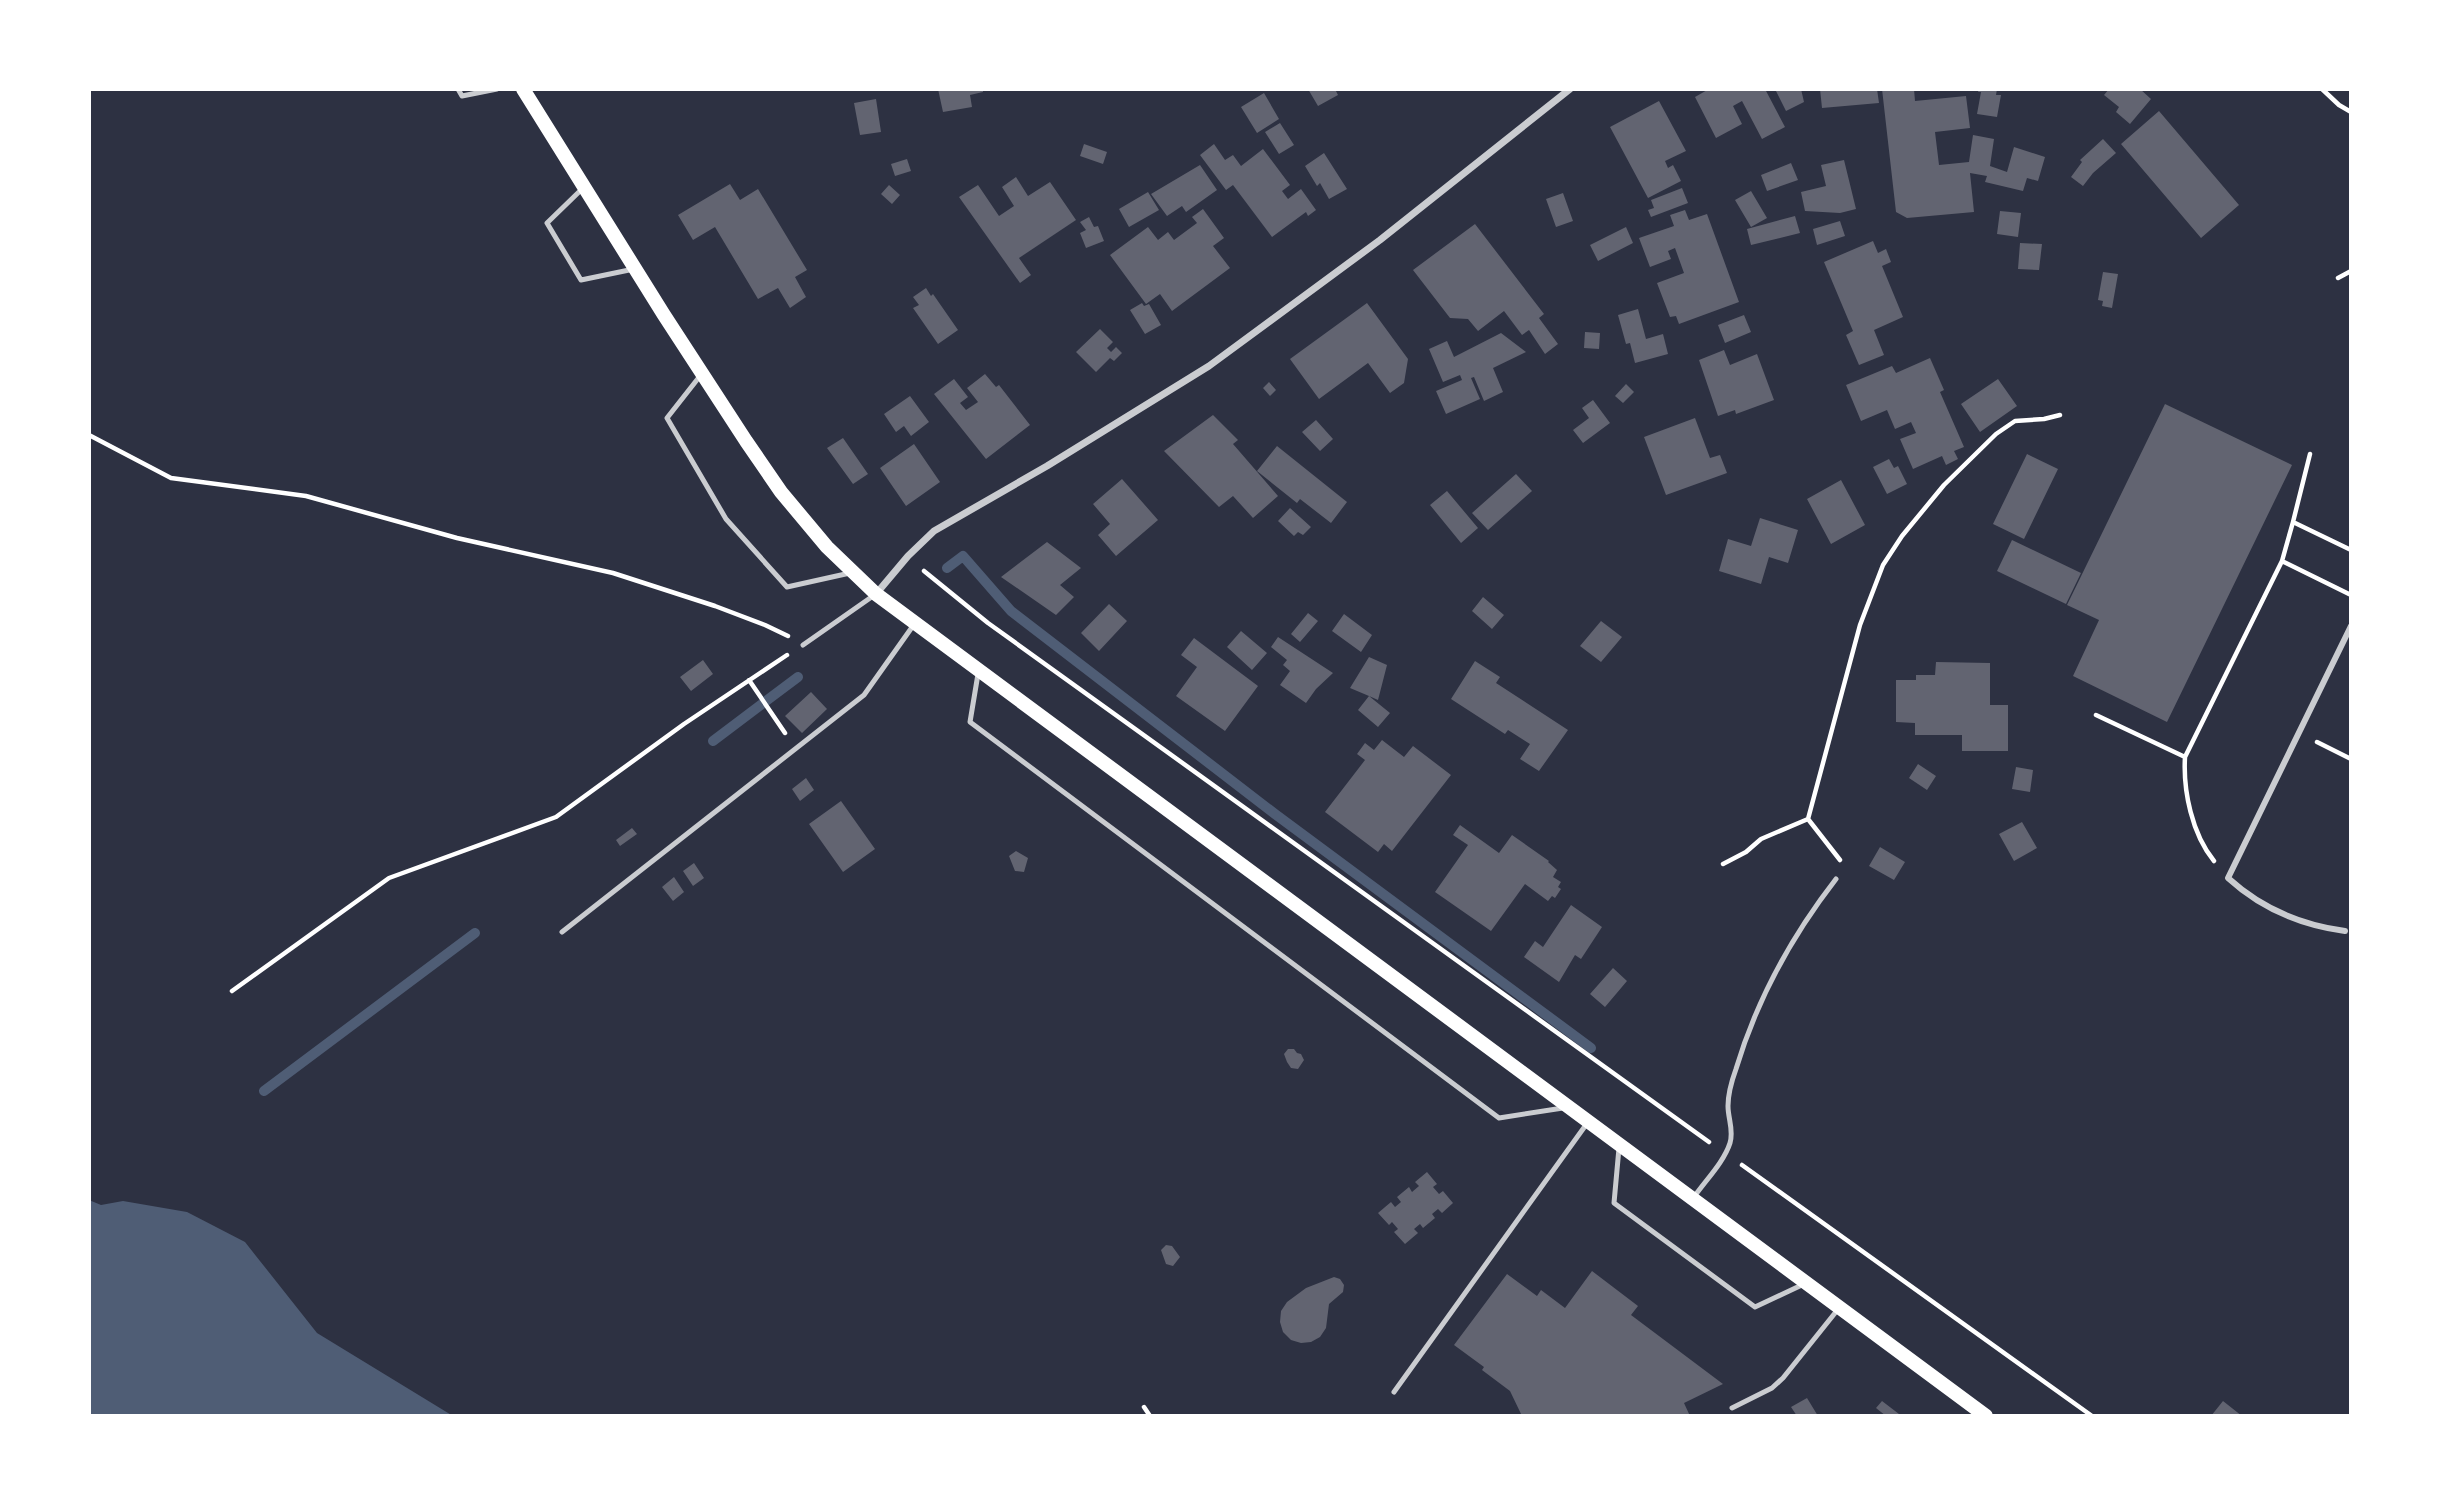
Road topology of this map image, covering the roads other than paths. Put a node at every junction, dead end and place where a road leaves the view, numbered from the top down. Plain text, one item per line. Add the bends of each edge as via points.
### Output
1 (458, 89) edge
2 (497, 89) edge
3 (523, 89) edge
4 (1570, 89) edge
5 (584, 187) junction
6 (635, 269) junction
7 (702, 374) junction
8 (853, 572) junction
9 (876, 594) junction
10 (915, 623) junction
11 (2351, 626) edge
12 (803, 645) road end
13 (979, 671) junction
14 (1836, 879) road end
15 (2345, 931) dead end
16 (562, 932) dead end
17 (1567, 1107) junction
18 (1588, 1122) junction
19 (1619, 1145) junction
20 (1692, 1199) junction
21 (1805, 1283) junction
22 (1839, 1308) junction
23 (1394, 1392) dead end
24 (1732, 1408) dead end
25 (1986, 1416) edge

1 - 2 lane via 462,96
3 - 5 main road
4 - 9 street via 1380,240 1218,360 934,531
5 - 6 main road
5 - 6 lane via 547,223 581,280
6 - 7 main road
7 - 8 main road via 781,492
7 - 8 lane via 667,418 726,519 787,587
8 - 9 main road
9 - 10 main road
9 - 12 lane
10 - 13 main road
10 - 16 lane via 864,695
11 - 15 street via 2228,878 2276,913
13 - 17 main road
13 - 17 lane via 970,722 1499,1118
14 - 20 lane via 1792,941 1756,1012 1728,1104 1731,1136 1725,1153
17 - 18 main road
18 - 19 main road
18 - 23 lane
19 - 20 main road
19 - 21 lane via 1614,1203 1755,1307
20 - 21 main road
21 - 22 main road
22 - 24 lane via 1777,1383
22 - 25 main road

